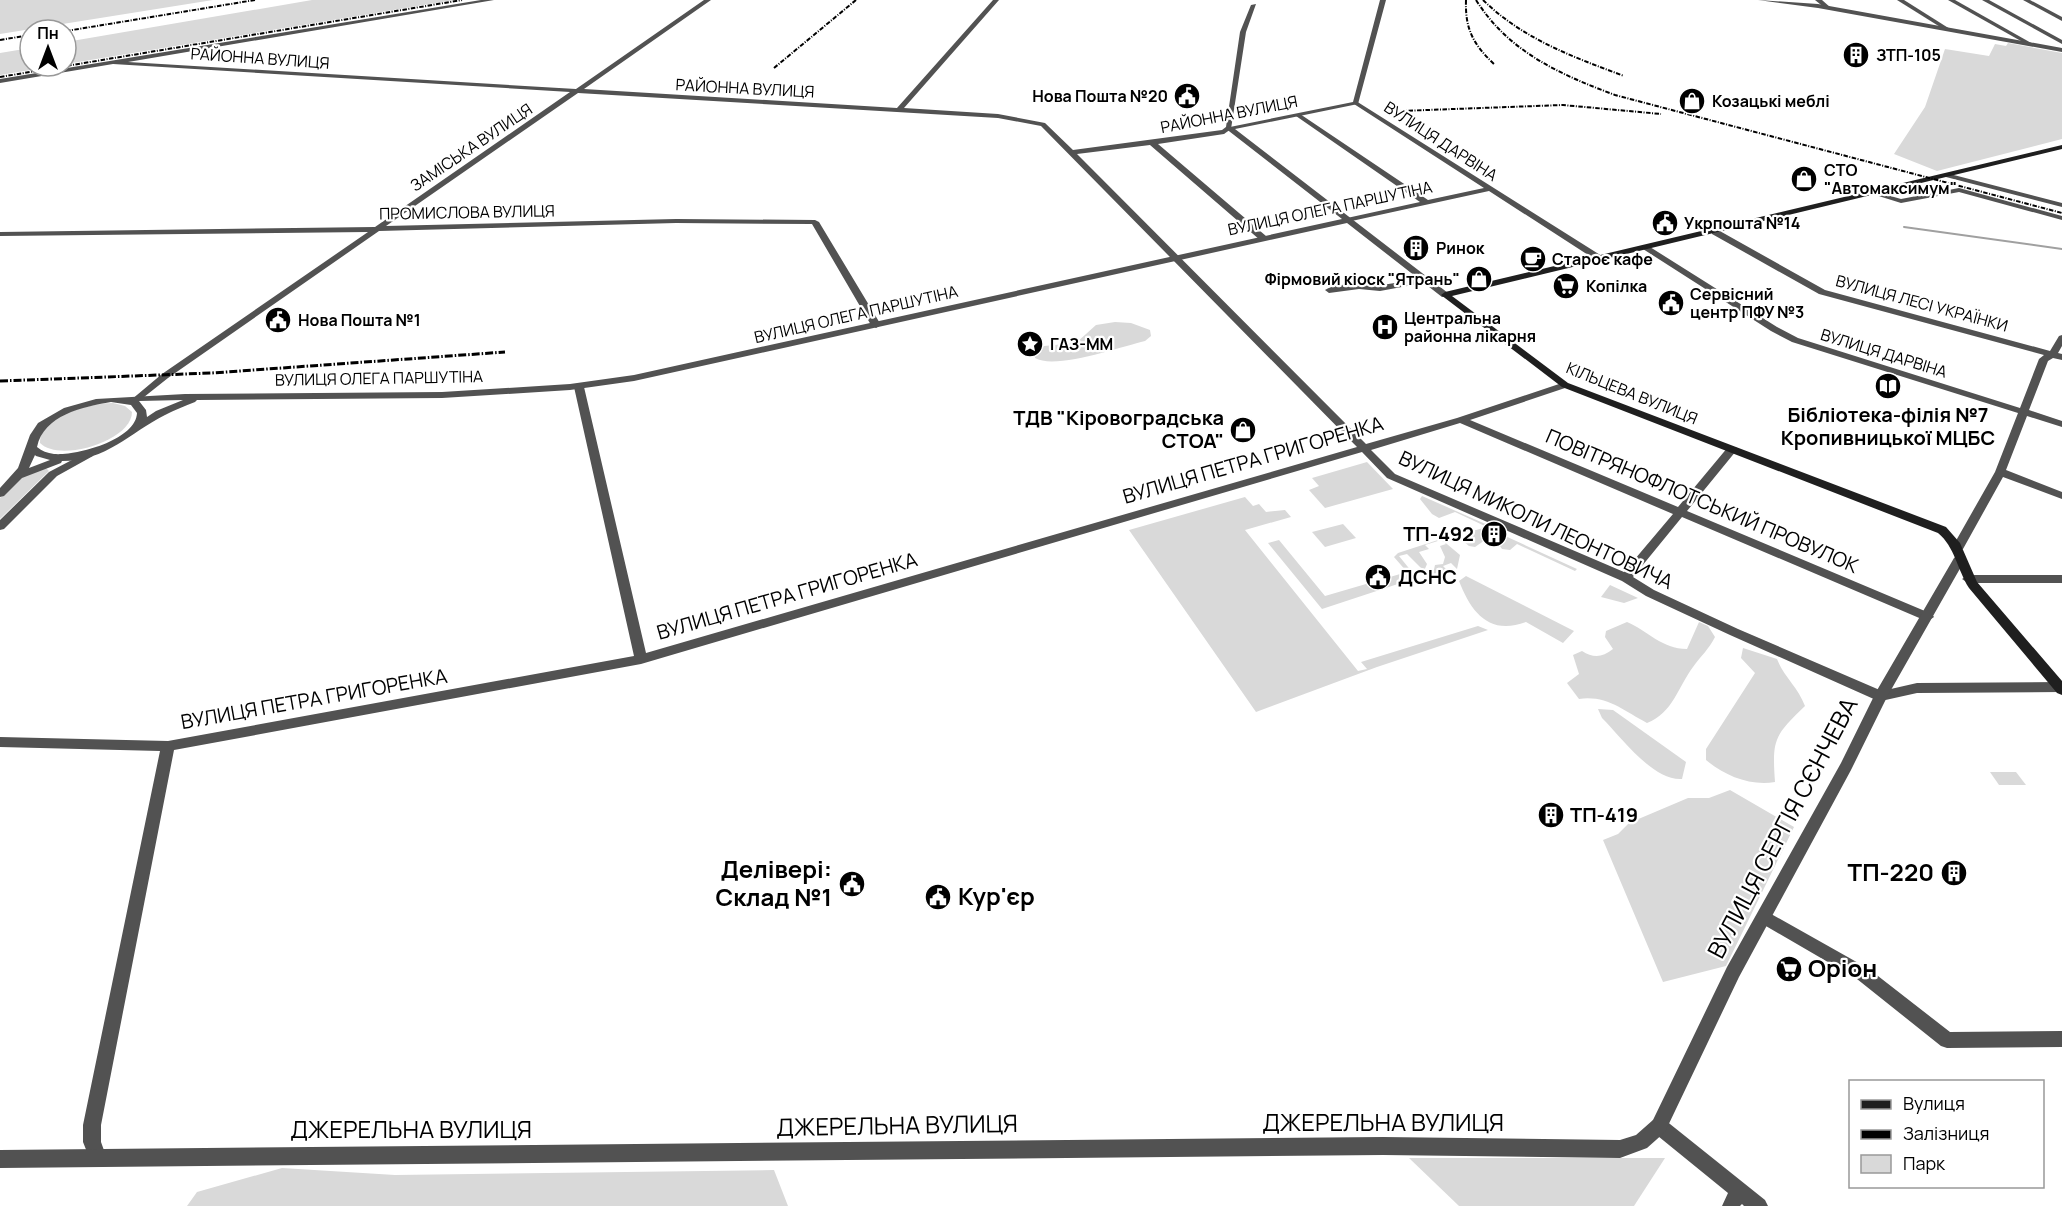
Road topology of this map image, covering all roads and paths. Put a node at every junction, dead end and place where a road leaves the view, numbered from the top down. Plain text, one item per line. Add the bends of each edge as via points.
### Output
1 (491, 0) edge
2 (708, 0) edge
3 (996, 0) edge
4 (1383, 0) edge
5 (1761, 0) edge
6 (1818, 0) edge
7 (1900, 0) edge
8 (1951, 0) edge
9 (1985, 0) edge
10 (2026, 0) edge
11 (1254, 5) dead end
12 (1828, 8) junction
13 (2062, 19) edge
14 (1947, 29) junction
15 (2062, 42) edge
16 (2030, 44) junction
17 (2062, 50) edge
18 (115, 63) junction
19 (0, 81) edge
20 (578, 92) junction
21 (1356, 103) junction
22 (898, 111) junction
23 (1298, 115) junction
24 (1229, 128) junction
25 (1151, 142) junction
26 (2062, 147) edge
27 (1070, 153) junction
28 (1949, 175) junction
29 (1489, 189) junction
30 (1873, 193) junction
31 (1425, 202) junction
32 (2062, 205) edge
33 (2062, 218) edge
34 (1350, 220) junction
35 (378, 229) junction
36 (1715, 232) junction
37 (0, 234) edge
38 (1263, 238) junction
39 (1647, 249) junction
40 (1176, 258) junction
41 (1602, 260) junction
42 (1425, 280) junction
43 (1329, 290) dead end
44 (1445, 295) junction
45 (876, 325) junction
46 (2062, 338) edge
47 (2057, 356) edge
48 (1565, 385) junction
49 (579, 387) junction
50 (220, 396) junction
51 (135, 400) junction
52 (2023, 412) junction
53 (1461, 420) junction
54 (2062, 424) edge
55 (131, 433) junction
56 (30, 447) junction
57 (105, 448) junction
58 (1364, 448) junction
59 (1732, 449) junction
60 (74, 457) junction
61 (2000, 472) junction
62 (19, 475) junction
63 (0, 494) edge
64 (2062, 496) edge
65 (1680, 511) junction
66 (0, 525) edge
67 (1960, 552) junction
68 (1626, 578) junction
69 (1968, 579) junction
70 (2062, 579) edge
71 (1928, 617) junction
72 (641, 659) junction
73 (2061, 688) edge
74 (1881, 696) junction
75 (0, 742) edge
76 (168, 746) junction
77 (1764, 917) junction
78 (2062, 1039) edge
79 (1659, 1126) junction
80 (97, 1156) junction
81 (0, 1159) edge
82 (1735, 1198) edge
83 (1759, 1206) edge

1 - 18 street
2 - 20 street, ЗАМІСЬКА ВУЛИЦЯ
3 - 22 street
4 - 21 street, ВУЛИЦЯ ДАРВІНА
5 - 12 street
6 - 12 street
7 - 14 street
8 - 16 street
9 - 15 street
10 - 13 street
11 - 24 street via 1244,32
12 - 14 street
14 - 16 street
16 - 17 street
18 - 19 street
18 - 20 street, РАЙОННА ВУЛИЦЯ
20 - 22 street, РАЙОННА ВУЛИЦЯ
20 - 35 street, ЗАМІСЬКА ВУЛИЦЯ
21 - 23 street, РАЙОННА ВУЛИЦЯ
21 - 29 street, ВУЛИЦЯ ДАРВІНА
22 - 27 street, РАЙОННА ВУЛИЦЯ via 1029,120 1043,124
23 - 24 street, РАЙОННА ВУЛИЦЯ
23 - 31 street
24 - 25 street, РАЙОННА ВУЛИЦЯ via 1224,132
24 - 34 street, КІЛЬЦЕВА ВУЛИЦЯ
25 - 27 street, РАЙОННА ВУЛИЦЯ
25 - 38 street
26 - 28 main road
27 - 40 street, ВУЛИЦЯ МИКОЛИ ЛЕОНТОВИЧА
28 - 30 main road
28 - 32 street
29 - 31 street, ВУЛИЦЯ ОЛЕГА ПАРШУТІНА
29 - 41 street, ВУЛИЦЯ ДАРВІНА
30 - 33 street via 1901,201 1959,190
30 - 36 main road
31 - 34 street, ВУЛИЦЯ ОЛЕГА ПАРШУТІНА
34 - 38 street, ВУЛИЦЯ ОЛЕГА ПАРШУТІНА
34 - 42 street, КІЛЬЦЕВА ВУЛИЦЯ
35 - 37 street, ПРОМИСЛОВА ВУЛИЦЯ
35 - 45 street, ПРОМИСЛОВА ВУЛИЦЯ via 676,221 815,222
35 - 51 street, ЗАМІСЬКА ВУЛИЦЯ
36 - 39 main road
36 - 47 street, ВУЛИЦЯ ЛЕСІ УКРАЇНКИ via 1822,292
38 - 40 street, ВУЛИЦЯ ОЛЕГА ПАРШУТІНА
39 - 41 main road
39 - 52 street, ВУЛИЦЯ ДАРВІНА via 1795,340
40 - 45 street, ВУЛИЦЯ ОЛЕГА ПАРШУТІНА
40 - 58 street, ВУЛИЦЯ МИКОЛИ ЛЕОНТОВИЧА
41 - 44 main road
42 - 43 street via 1380,288
42 - 44 street, КІЛЬЦЕВА ВУЛИЦЯ
44 - 48 main road, КІЛЬЦЕВА ВУЛИЦЯ
45 - 49 street, ВУЛИЦЯ ОЛЕГА ПАРШУТІНА
46 - 47 street, ВУЛИЦЯ СЕРГІЯ СЄНЧЕВА
47 - 52 street, ВУЛИЦЯ СЕРГІЯ СЄНЧЕВА via 2044,359
48 - 53 street, ВУЛИЦЯ ПЕТРА ГРИГОРЕНКА
48 - 59 main road, КІЛЬЦЕВА ВУЛИЦЯ
49 - 50 street, ВУЛИЦЯ ОЛЕГА ПАРШУТІНА via 501,392
49 - 72 street
50 - 51 street, ВУЛИЦЯ ОЛЕГА ПАРШУТІНА
50 - 55 street, ВУЛИЦЯ ОЛЕГА ПАРШУТІНА via 174,406
51 - 55 street via 143,415
51 - 56 street, ВУЛИЦЯ ОЛЕГА ПАРШУТІНА via 121,399 67,410 37,430
52 - 54 street, ВУЛИЦЯ ДАРВІНА
52 - 61 street, ВУЛИЦЯ СЕРГІЯ СЄНЧЕВА
53 - 58 street, ВУЛИЦЯ ПЕТРА ГРИГОРЕНКА
53 - 65 street, ПОВІТРЯНОФЛОТСЬКИЙ ПРОВУЛОК
55 - 57 street, ВУЛИЦЯ ОЛЕГА ПАРШУТІНА
56 - 60 street via 45,457
56 - 62 street
57 - 60 street
57 - 66 street via 59,469
58 - 68 street, ВУЛИЦЯ МИКОЛИ ЛЕОНТОВИЧА via 1391,476
58 - 72 street, ВУЛИЦЯ ПЕТРА ГРИГОРЕНКА
59 - 65 street
59 - 67 main road, КІЛЬЦЕВА ВУЛИЦЯ via 1933,526 1949,535
60 - 62 street
61 - 64 street
61 - 67 street, ВУЛИЦЯ СЕРГІЯ СЄНЧЕВА
62 - 63 street
65 - 68 street
65 - 71 street, ПОВІТРЯНОФЛОТСЬКИЙ ПРОВУЛОК
67 - 69 main road
67 - 71 street, ВУЛИЦЯ СЕРГІЯ СЄНЧЕВА
68 - 74 street, ВУЛИЦЯ МИКОЛИ ЛЕОНТОВИЧА via 1734,632
69 - 70 street
69 - 73 main road
71 - 74 street, ВУЛИЦЯ СЕРГІЯ СЄНЧЕВА
72 - 76 street, ВУЛИЦЯ ПЕТРА ГРИГОРЕНКА
73 - 74 street via 1917,688
74 - 77 street, ВУЛИЦЯ СЕРГІЯ СЄНЧЕВА
75 - 76 street, ВУЛИЦЯ ПЕТРА ГРИГОРЕНКА
76 - 80 street via 92,1125
77 - 78 street via 1863,974 1947,1040
77 - 79 street, ВУЛИЦЯ СЕРГІЯ СЄНЧЕВА via 1733,972
79 - 80 street, ДЖЕРЕЛЬНА ВУЛИЦЯ via 1641,1142 1620,1149 1383,1146
79 - 82 street
80 - 81 street, ДЖЕРЕЛЬНА ВУЛИЦЯ
82 - 83 street

